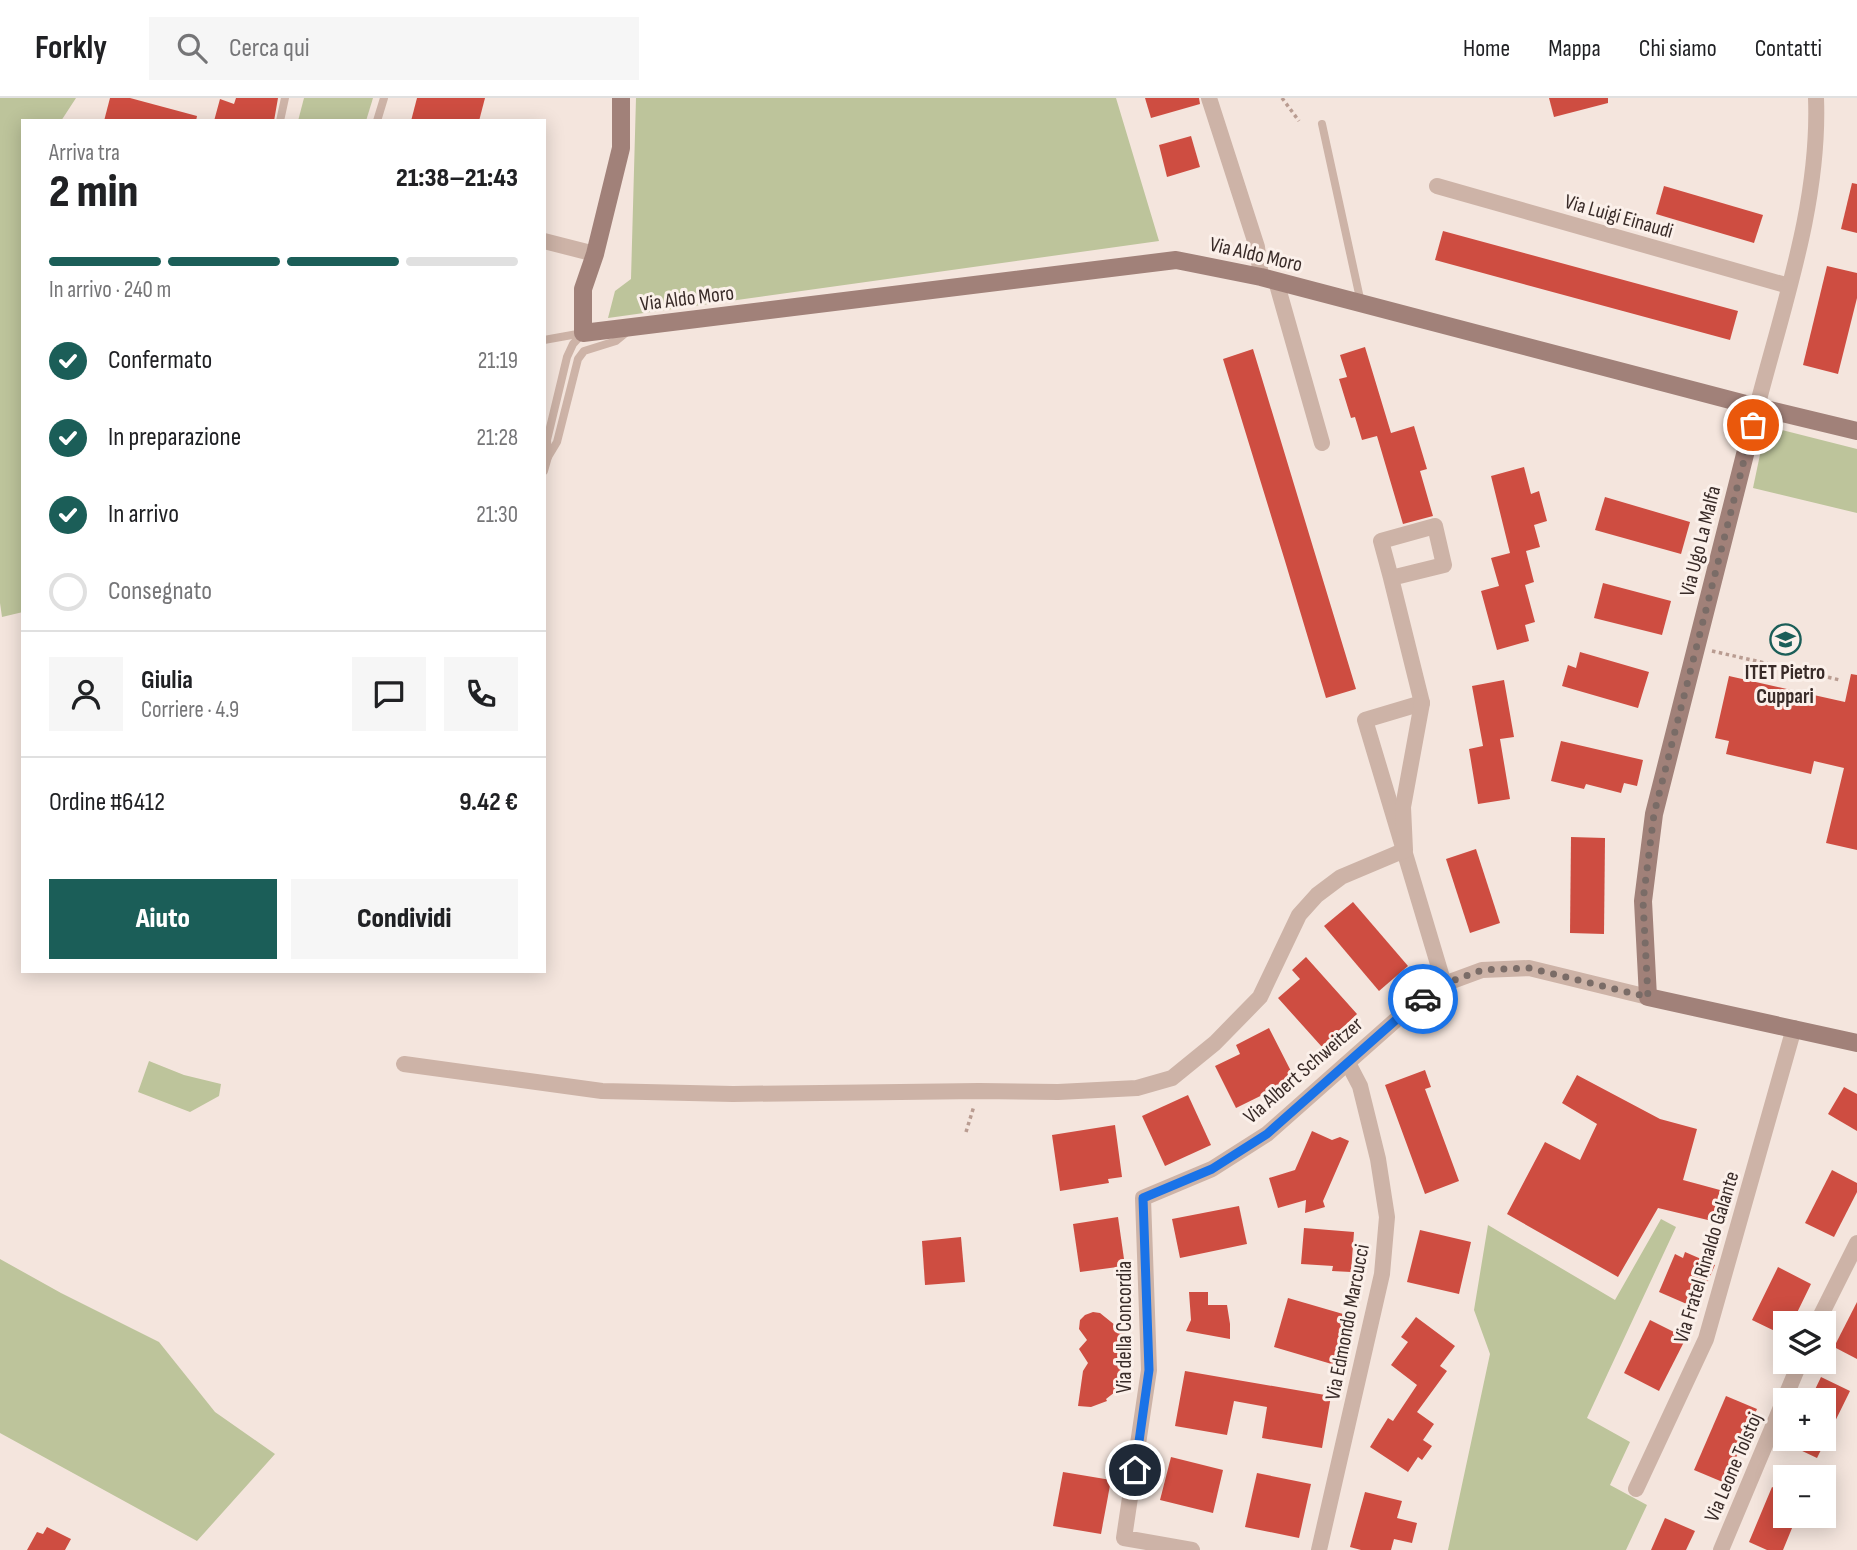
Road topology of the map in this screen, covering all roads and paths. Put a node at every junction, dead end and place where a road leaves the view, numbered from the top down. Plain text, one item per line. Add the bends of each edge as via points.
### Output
1 (285, 98) edge
2 (384, 98) edge
3 (621, 98) edge
4 (1209, 98) edge
5 (1282, 98) edge
6 (1816, 98) edge
7 (280, 119) edge
8 (378, 119) edge
9 (1300, 121) dead end
10 (1322, 124) dead end
11 (1437, 186) dead end
12 (546, 242) edge
13 (595, 254) junction
14 (1268, 279) junction
15 (1789, 286) junction
16 (1361, 303) junction
17 (632, 327) junction
18 (583, 332) junction
19 (546, 340) edge
20 (546, 403) edge
21 (555, 407) junction
22 (1757, 407) junction
23 (565, 409) junction
24 (1857, 431) edge
25 (1322, 443) dead end
26 (548, 457) junction
27 (546, 464) edge
28 (1391, 578) dead end
29 (1697, 647) junction
30 (1840, 680) dead end
31 (1422, 703) junction
32 (1405, 850) junction
33 (1444, 984) junction
34 (1648, 997) junction
35 (1794, 1028) junction
36 (1857, 1043) edge
37 (1348, 1063) junction
38 (404, 1064) dead end
39 (979, 1091) junction
40 (966, 1132) dead end
41 (1143, 1198) joint
42 (1857, 1243) edge
43 (1823, 1311) edge
44 (1795, 1374) edge
45 (1636, 1489) dead end
46 (1192, 1550) edge
47 (1319, 1550) edge
48 (1721, 1550) edge

1 - 7 lane
2 - 8 lane
3 - 13 street, Via Aldo Moro via 621,148
4 - 14 street
5 - 9 path
6 - 15 street, Via Ugo La Malfa via 1807,217
10 - 16 lane
11 - 15 street, Via Luigi Einaudi
12 - 13 street
13 - 18 street, Via Aldo Moro via 583,289
14 - 16 street, Via Aldo Moro
14 - 17 street, Via Aldo Moro via 1176,260
14 - 25 street
15 - 22 street, Via Ugo La Malfa
16 - 22 street, Via Aldo Moro
17 - 18 street, Via Aldo Moro
17 - 23 lane, Via Aldo Moro via 616,341 584,351
18 - 19 lane
18 - 21 lane, Via Aldo Moro via 567,357
20 - 21 lane
21 - 23 lane
21 - 26 lane, Via Aldo Moro
22 - 24 street, Via Aldo Moro
22 - 29 street, Via Ugo La Malfa
23 - 26 lane, Via Aldo Moro
26 - 27 lane, Via Aldo Moro
28 - 31 street
29 - 30 path
29 - 34 street, Via Ugo La Malfa via 1654,814 1643,901
31 - 32 street via 1404,807
31 - 32 street via 1365,720
32 - 33 street
32 - 39 street via 1341,877 1317,895 1299,915 1260,998 1172,1078 1137,1088
33 - 34 street, Via Albert Schweitzer via 1482,970 1529,968
33 - 37 street, Via Albert Schweitzer
34 - 35 street, Via Albert Schweitzer
35 - 36 street, Via Albert Schweitzer
35 - 45 street, Via Fratel Rinaldo Galante via 1706,1339
37 - 41 street, Via Albert Schweitzer via 1267,1134 1212,1169
37 - 47 street, Via Edmondo Marcucci via 1360,1086 1387,1217 1382,1274
38 - 39 street via 602,1091
39 - 40 path
41 - 46 street, Via della Concordia via 1149,1370 1124,1538
42 - 43 street
44 - 48 street, Via Leone Tolstoj

